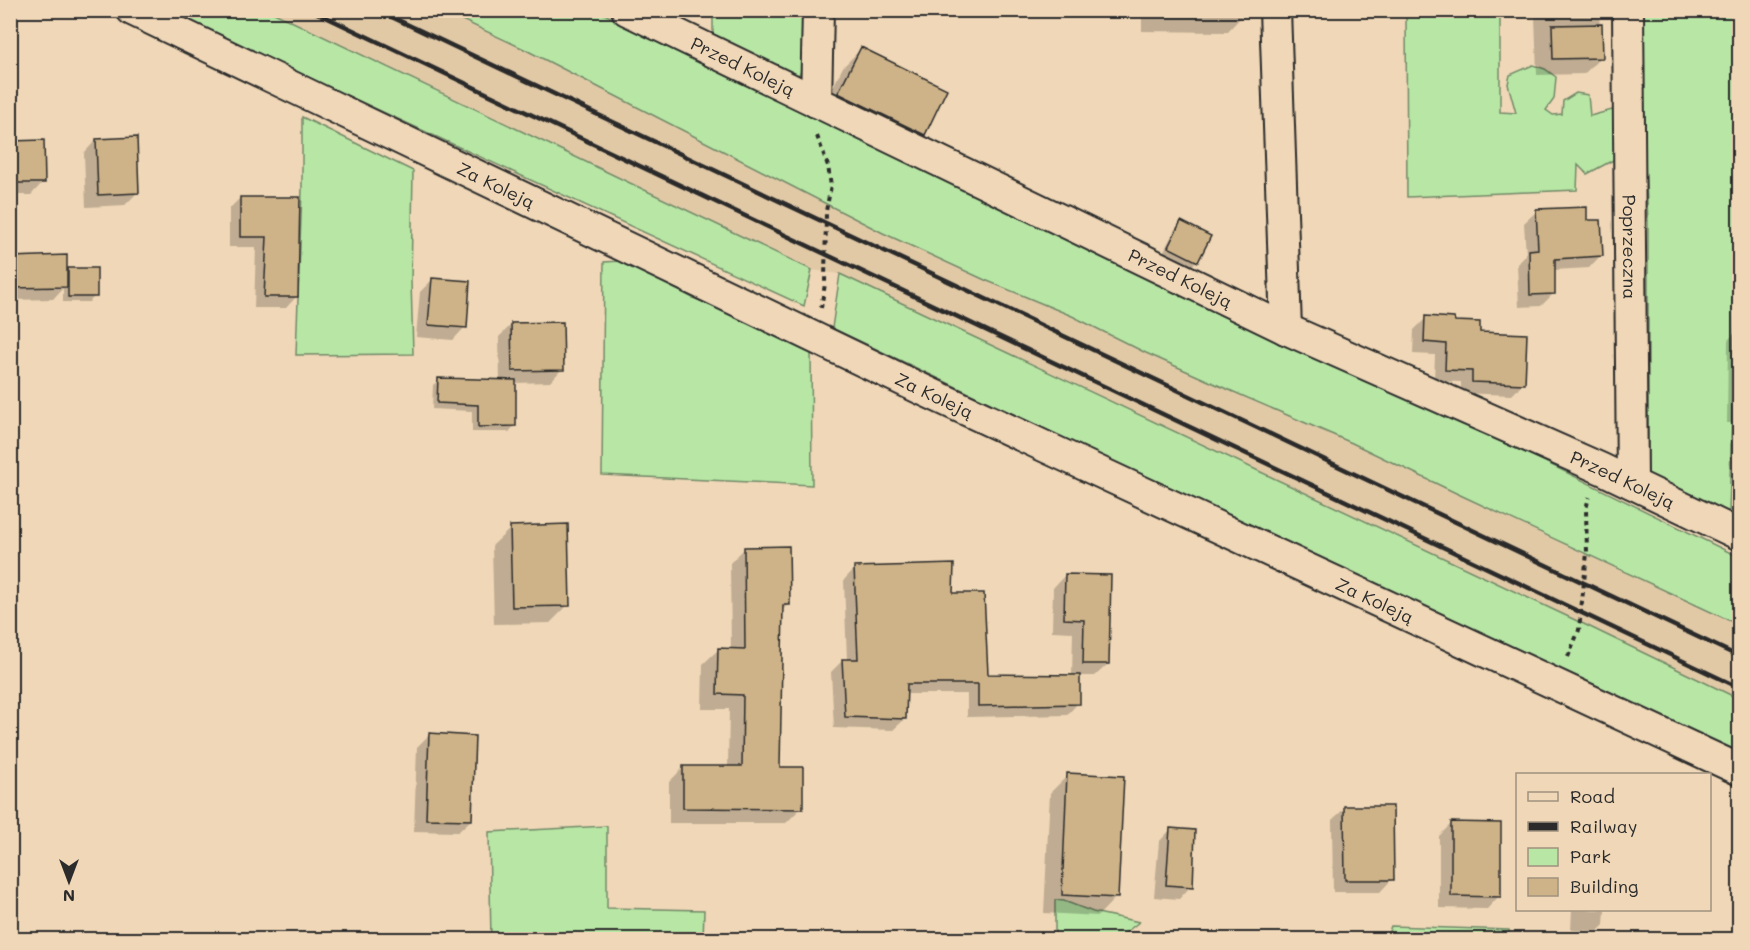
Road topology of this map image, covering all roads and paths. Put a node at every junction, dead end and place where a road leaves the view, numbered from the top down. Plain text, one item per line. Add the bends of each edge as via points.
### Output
1 (132, 10) edge
2 (627, 10) edge
3 (818, 10) edge
4 (1275, 10) edge
5 (1628, 10) edge
6 (814, 101) junction
7 (1286, 329) junction
8 (818, 339) junction
9 (1602, 469) junction
10 (1632, 483) junction
11 (1740, 535) edge
12 (1554, 682) junction
13 (1740, 770) edge

1 - 8 street, Za Koleją
2 - 6 street, Przed Koleją
3 - 6 street
4 - 7 street
5 - 10 street, Poprzeczna
6 - 7 street, Przed Koleją
6 - 8 path via 811,110 815,131 831,186
7 - 9 street, Przed Koleją
8 - 12 street, Za Koleją
9 - 10 street, Przed Koleją
9 - 12 path via 1586,509 1587,553 1579,630
10 - 11 street, Przed Koleją
12 - 13 street, Za Koleją

